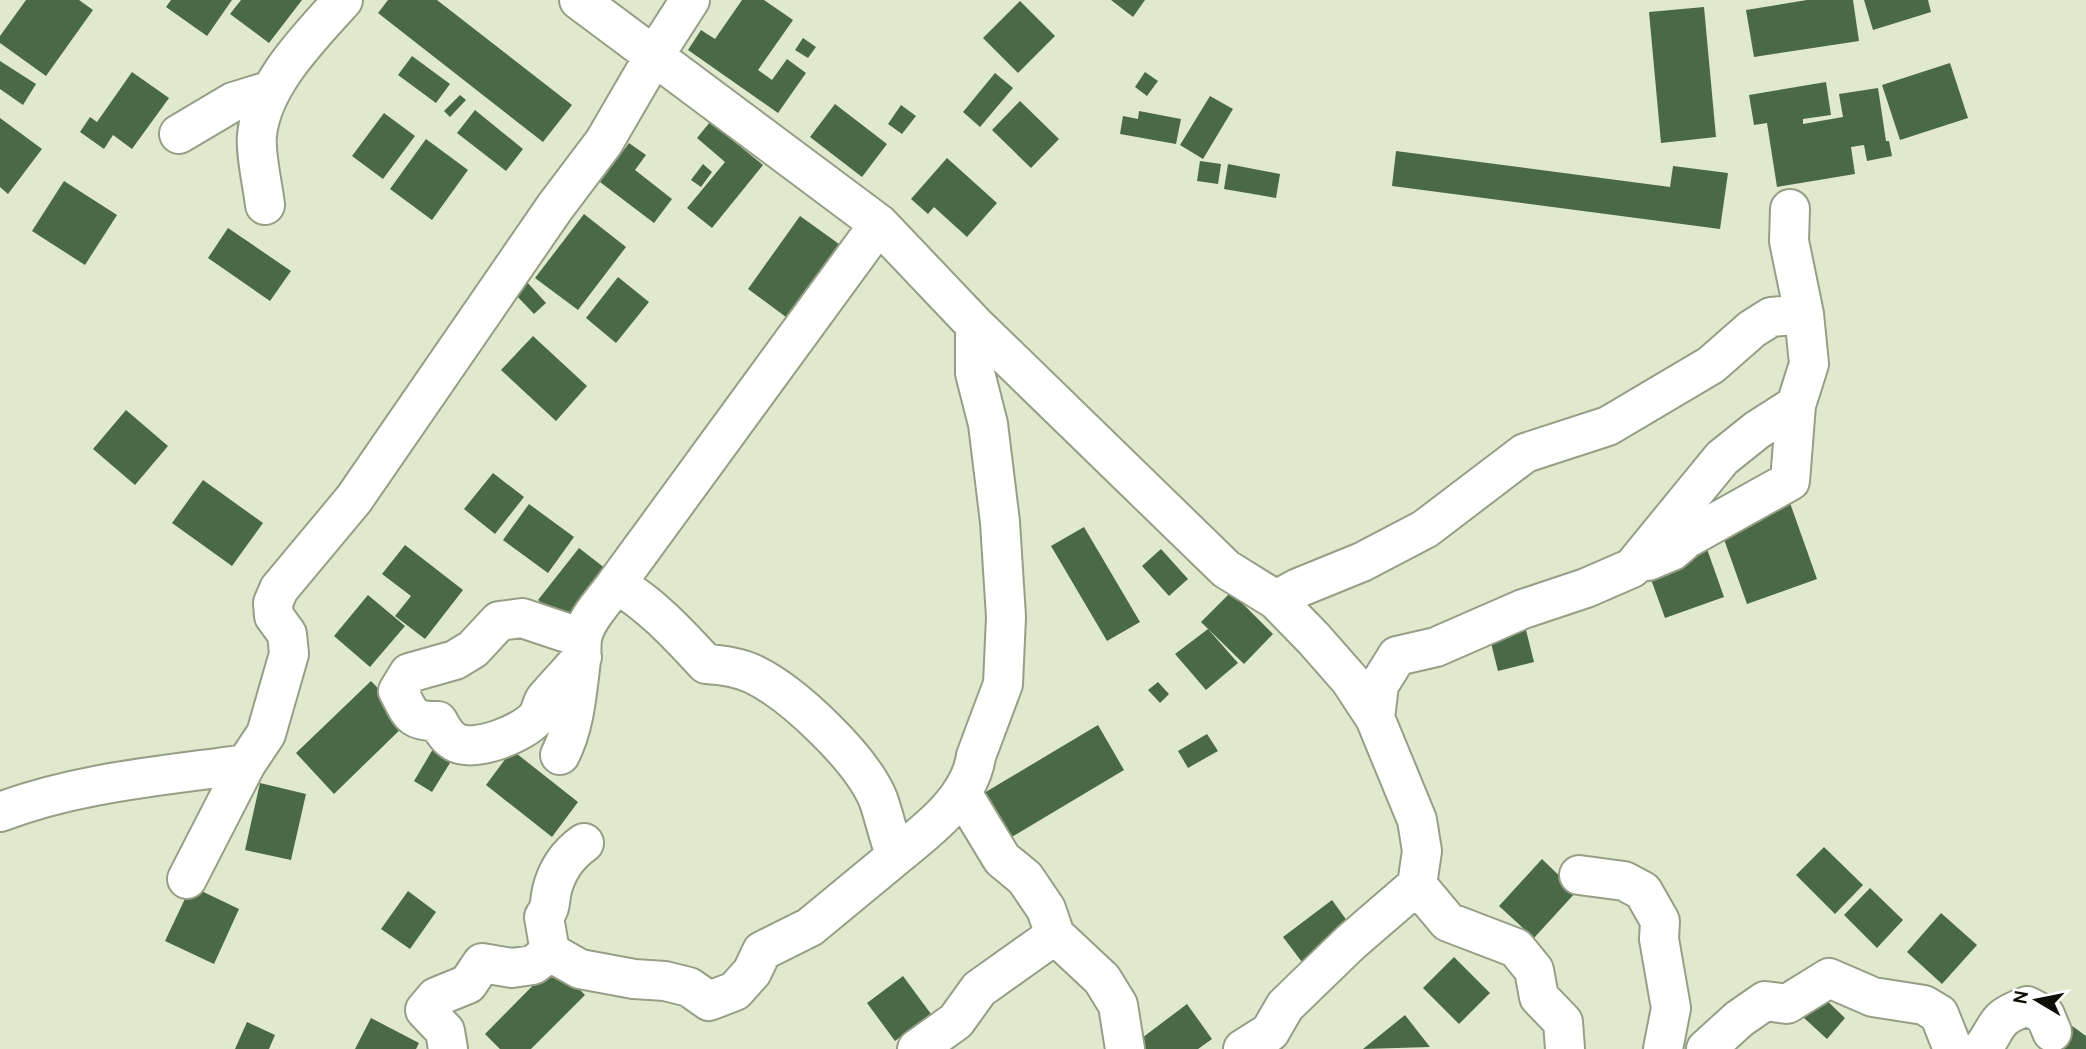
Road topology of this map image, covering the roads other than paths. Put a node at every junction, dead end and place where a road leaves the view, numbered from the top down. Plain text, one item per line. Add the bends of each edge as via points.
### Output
1 (343, 0) edge
2 (579, 0) edge
3 (690, 0) edge
4 (654, 55) junction
5 (269, 91) junction
6 (179, 134) dead end
7 (265, 205) dead end
8 (1790, 209) dead end
9 (879, 224) junction
10 (1804, 314) junction
11 (975, 325) junction
12 (1796, 405) junction
13 (1632, 568) junction
14 (616, 584) junction
15 (1276, 600) junction
16 (1375, 718) junction
17 (560, 755) dead end
18 (246, 764) junction
19 (962, 793) junction
20 (0, 812) edge
21 (584, 843) dead end
22 (896, 856) junction
23 (1579, 875) dead end
24 (187, 879) dead end
25 (1417, 885) junction
26 (1055, 934) junction
27 (550, 952) junction
28 (2053, 1032) dead end
29 (1266, 1043) edge
30 (448, 1049) edge
31 (917, 1049) edge
32 (1125, 1049) edge
33 (1565, 1049) edge
34 (1663, 1049) edge
35 (1706, 1049) edge
36 (1953, 1049) edge
37 (1982, 1049) edge

1 - 5 street
2 - 4 street
3 - 4 street
4 - 9 street
4 - 18 street via 604,142 354,499 279,589 274,616 287,634 289,654 265,734
5 - 6 street via 233,102
5 - 7 street via 257,136
8 - 10 street via 1789,240
9 - 11 street
9 - 14 street
10 - 12 street via 1808,364
10 - 15 street via 1771,317 1711,365 1608,426 1525,453 1425,529
11 - 15 street via 1226,569
11 - 19 street via 975,373 988,424 1006,617 1003,684
12 - 13 street via 1722,458
12 - 13 street via 1790,481 1672,551
13 - 16 street via 1436,647 1397,656 1379,685
14 - 17 street via 590,620 569,737
14 - 22 street via 676,631 706,664 754,674 833,736 878,799
15 - 16 street via 1350,680
16 - 25 street via 1417,820 1422,851
18 - 20 street via 77,789
18 - 24 street
19 - 22 street
19 - 26 street via 1002,859 1025,878 1046,908
21 - 27 street via 568,854 551,892 551,908 544,917
22 - 27 street via 810,927 762,951 735,991 709,1001 677,984 580,970
23 - 34 street via 1624,881 1643,891 1660,921 1671,1008
25 - 29 street via 1285,1006
25 - 33 street via 1448,922 1516,948 1534,970 1539,996 1563,1022
26 - 31 street via 979,989 956,1020
26 - 32 street via 1102,979 1118,1005
27 - 30 street via 533,965 512,968 482,963 468,984 436,997 425,1010 445,1031
28 - 37 street via 2045,1015 2027,1006 2006,1014
35 - 36 street via 1765,1001 1787,1003 1829,978 1873,998 1924,1005 1940,1014

